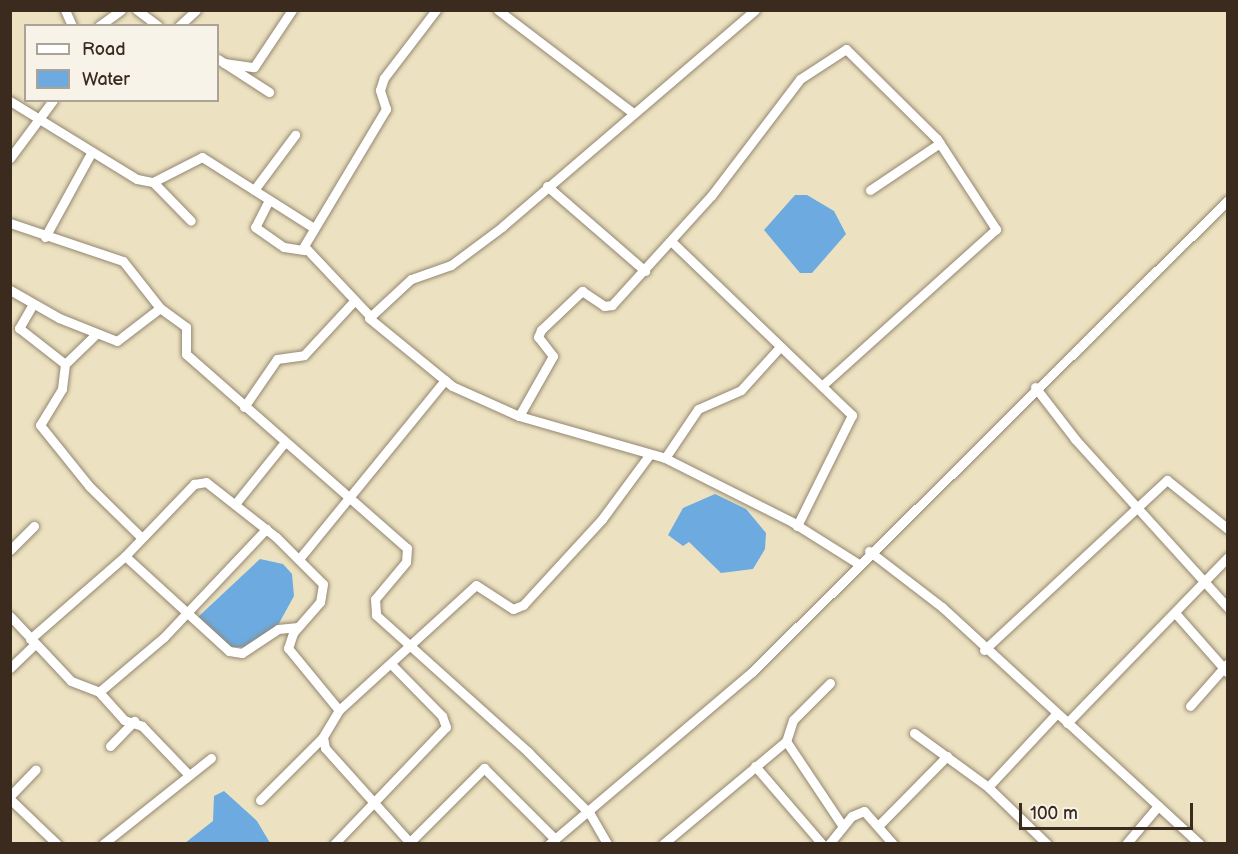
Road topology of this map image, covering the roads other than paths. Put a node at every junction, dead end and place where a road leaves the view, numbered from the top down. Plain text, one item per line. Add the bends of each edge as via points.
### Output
1 (65, 10) edge
2 (121, 10) edge
3 (137, 10) edge
4 (196, 10) edge
5 (292, 10) edge
6 (436, 10) edge
7 (498, 10) edge
8 (755, 10) edge
9 (71, 24) edge
10 (102, 24) edge
11 (155, 24) edge
12 (181, 24) edge
13 (221, 61) edge
14 (269, 92) dead end
15 (10, 101) edge
16 (52, 102) edge
17 (632, 112) junction
18 (38, 122) junction
19 (295, 135) dead end
20 (940, 142) junction
21 (91, 153) junction
22 (10, 158) edge
23 (153, 182) junction
24 (547, 186) junction
25 (254, 190) junction
26 (870, 190) dead end
27 (270, 200) junction
28 (1227, 200) edge
29 (191, 221) dead end
30 (10, 223) edge
31 (314, 228) junction
32 (45, 237) junction
33 (672, 242) junction
34 (304, 250) junction
35 (645, 271) junction
36 (10, 290) edge
37 (354, 301) junction
38 (33, 304) junction
39 (160, 308) junction
40 (368, 314) junction
41 (96, 334) junction
42 (779, 348) junction
43 (65, 364) junction
44 (445, 380) junction
45 (824, 384) junction
46 (1035, 387) junction
47 (244, 407) junction
48 (519, 416) junction
49 (284, 443) junction
50 (650, 454) junction
51 (665, 458) junction
52 (350, 498) junction
53 (235, 504) junction
54 (1140, 510) junction
55 (34, 526) dead end
56 (797, 526) junction
57 (266, 529) junction
58 (1227, 529) edge
59 (142, 538) junction
60 (10, 550) edge
61 (869, 551) junction
62 (125, 556) junction
63 (1227, 557) edge
64 (299, 560) junction
65 (857, 563) junction
66 (1207, 582) junction
67 (1227, 608) edge
68 (184, 614) junction
69 (1176, 614) junction
70 (10, 616) edge
71 (298, 627) junction
72 (33, 641) junction
73 (411, 649) junction
74 (984, 650) junction
75 (392, 665) junction
76 (10, 668) edge
77 (1226, 668) edge
78 (830, 683) dead end
79 (99, 692) junction
80 (1190, 706) dead end
81 (339, 710) junction
82 (1056, 714) junction
83 (134, 721) junction
84 (1067, 723) junction
85 (914, 733) dead end
86 (323, 737) junction
87 (786, 741) junction
88 (110, 746) dead end
89 (947, 756) junction
90 (211, 758) dead end
91 (755, 766) junction
92 (36, 769) dead end
93 (189, 776) junction
94 (988, 788) junction
95 (10, 798) edge
96 (260, 800) dead end
97 (375, 802) junction
98 (1158, 806) junction
99 (590, 813) junction
100 (842, 825) junction
101 (879, 825) junction
102 (552, 841) edge
103 (57, 843) edge
104 (103, 843) edge
105 (334, 843) edge
106 (411, 843) edge
107 (607, 843) edge
108 (663, 843) edge
109 (822, 843) edge
110 (829, 843) edge
111 (893, 843) edge
112 (1047, 843) edge
113 (1126, 843) edge
114 (1200, 843) edge

1 - 9 street
2 - 10 street
3 - 11 street
4 - 12 street
5 - 13 street via 254,67
6 - 31 street via 384,78 380,90 386,109
7 - 17 street
8 - 17 street via 700,62
13 - 14 street
15 - 18 street
16 - 18 street
17 - 24 street
18 - 21 street
18 - 22 street
19 - 25 street
20 - 26 street
20 - 33 street via 854,53 837,52 800,79
20 - 45 street via 996,229
21 - 23 street via 137,179
21 - 32 street
23 - 25 street via 195,156
23 - 29 street
24 - 35 street
24 - 40 street via 460,258 411,279
25 - 27 street
27 - 31 street
27 - 34 street via 255,227 284,247
28 - 46 street
30 - 32 street
31 - 34 street
32 - 39 street via 123,261
33 - 35 street
33 - 42 street
34 - 37 street
35 - 48 street via 608,307 582,291 541,330 538,337 553,356
36 - 38 street
37 - 40 street
37 - 47 street via 304,355 277,359
38 - 41 street
38 - 43 street via 19,328
39 - 41 street via 117,341
39 - 47 street via 187,330 186,354
40 - 44 street via 372,323
41 - 43 street
42 - 45 street
42 - 51 street via 741,390 698,409
43 - 59 street via 62,389 41,429
44 - 48 street
44 - 52 street
45 - 56 street via 849,409 853,422
46 - 54 street
46 - 61 street
47 - 49 street
48 - 50 street
49 - 52 street
49 - 53 street
50 - 51 street
50 - 73 street via 602,519 524,605 513,609 476,585
51 - 56 street
52 - 64 street
52 - 73 street via 409,552 372,604 376,615
53 - 57 street
53 - 59 street via 200,481
54 - 58 street via 1167,480
54 - 66 street
54 - 74 street
55 - 60 street
56 - 65 street
57 - 64 street
57 - 68 street
59 - 62 street
61 - 65 street
61 - 74 street via 942,607
62 - 68 street
62 - 72 street
63 - 66 street
64 - 71 street via 325,588
65 - 99 street via 753,672
66 - 67 street
66 - 69 street
68 - 71 street via 235,653 278,629
68 - 79 street via 118,681
69 - 77 street
69 - 84 street
70 - 72 street
71 - 81 street via 288,648
72 - 76 street
72 - 79 street via 71,681
73 - 75 street
73 - 99 street
74 - 82 street
75 - 81 street
75 - 97 street via 442,716 446,727
77 - 80 street
78 - 87 street via 793,720
79 - 83 street via 121,717
81 - 86 street
82 - 84 street
82 - 94 street
83 - 88 street
83 - 93 street
84 - 98 street
85 - 89 street
86 - 96 street
86 - 97 street via 329,754
87 - 91 street
87 - 100 street
89 - 94 street
89 - 101 street
90 - 93 street
91 - 108 street
91 - 109 street
92 - 95 street
93 - 104 street
94 - 112 street
95 - 103 street
97 - 105 street
97 - 106 street
98 - 113 street
98 - 114 street
99 - 102 street
99 - 107 street
100 - 101 street via 864,812
100 - 110 street
101 - 111 street
102 - 106 street via 484,768

